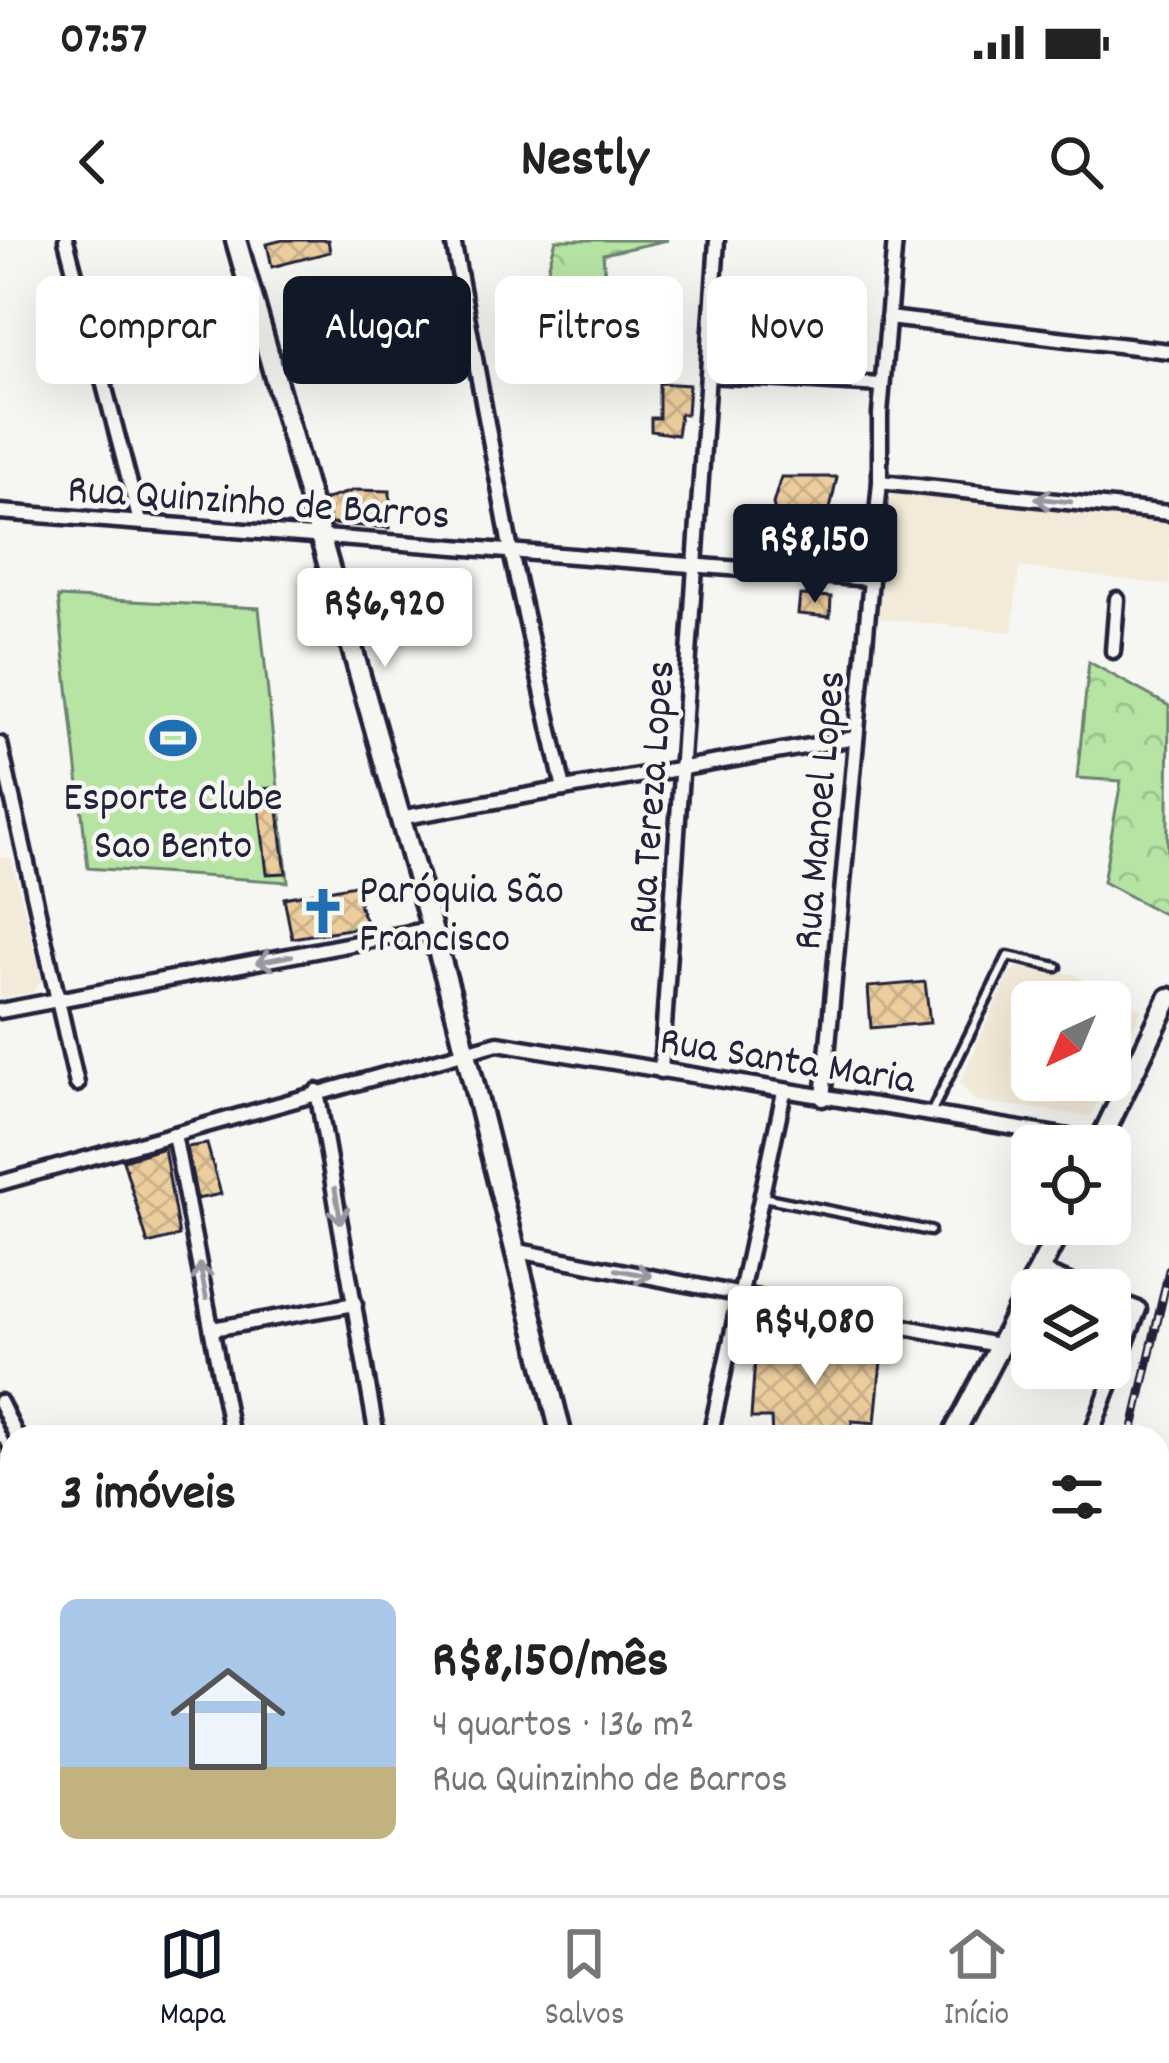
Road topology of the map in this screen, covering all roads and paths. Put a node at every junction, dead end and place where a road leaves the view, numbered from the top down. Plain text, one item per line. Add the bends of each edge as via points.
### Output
1 (66, 240) edge
2 (236, 240) edge
3 (453, 240) edge
4 (717, 240) edge
5 (895, 240) edge
6 (715, 276) edge
7 (889, 318) junction
8 (1169, 351) edge
9 (708, 384) edge
10 (850, 384) edge
11 (882, 386) junction
12 (880, 482) junction
13 (0, 512) edge
14 (1169, 513) edge
15 (140, 522) junction
16 (319, 537) junction
17 (511, 552) junction
18 (698, 565) junction
19 (871, 578) junction
20 (1117, 599) dead end
21 (1114, 651) dead end
22 (855, 738) junction
23 (0, 744) edge
24 (682, 768) junction
25 (564, 789) junction
26 (399, 818) junction
27 (430, 929) junction
28 (1057, 967) dead end
29 (1169, 998) edge
30 (60, 1000) junction
31 (0, 1011) edge
32 (465, 1049) junction
33 (661, 1071) junction
34 (77, 1084) dead end
35 (317, 1091) junction
36 (784, 1092) junction
37 (823, 1099) junction
38 (931, 1113) junction
39 (1108, 1125) edge
40 (1011, 1128) edge
41 (174, 1134) junction
42 (0, 1183) edge
43 (762, 1197) junction
44 (930, 1231) dead end
45 (519, 1251) junction
46 (742, 1293) junction
47 (355, 1304) junction
48 (1131, 1306) edge
49 (212, 1329) junction
50 (1011, 1329) edge
51 (1131, 1330) edge
52 (1002, 1346) junction
53 (1108, 1389) edge
54 (230, 1425) edge
55 (375, 1425) edge
56 (559, 1425) edge
57 (713, 1425) edge
58 (959, 1425) edge
59 (1095, 1425) edge

1 - 15 street
2 - 16 main road
3 - 17 street
4 - 6 street, Rua Tereza Lopes
5 - 7 street, Rua Manoel Lopes
7 - 8 street
7 - 11 street, Rua Manoel Lopes
9 - 18 street, Rua Tereza Lopes
10 - 11 street
11 - 12 street, Rua Manoel Lopes
14 -> 12 street
12 - 19 street, Rua Manoel Lopes
13 - 15 street, Rua Quinzinho de Barros
15 - 16 street, Rua Quinzinho de Barros
16 - 17 street, Rua Quinzinho de Barros
16 - 26 main road
17 - 18 street, Rua Quinzinho de Barros
17 - 25 street
18 - 19 street, Rua Quinzinho de Barros
18 - 24 street, Rua Tereza Lopes
19 - 22 street, Rua Manoel Lopes
20 - 21 street
22 - 24 street
22 - 37 street, Rua Manoel Lopes
23 - 30 street
24 - 25 street
24 - 33 street, Rua Tereza Lopes
25 - 26 street
26 - 27 main road
27 -> 30 street
27 - 32 main road
28 - 38 lane via 1008,956
29 - 39 main road
30 - 31 street
30 - 34 street
32 - 33 street, Rua Santa Maria via 498,1043
32 - 35 street, Rua Santa Maria
32 - 45 main road
33 - 36 street, Rua Santa Maria
35 - 41 street, Rua Santa Maria
35 -> 47 street
36 - 37 street, Rua Santa Maria
36 - 43 street
37 - 38 street, Rua Santa Maria
38 - 40 street, Rua Santa Maria
41 - 42 street, Rua Santa Maria
49 -> 41 street
43 - 44 lane
43 - 46 street
45 -> 46 street
45 - 56 main road
46 - 52 street
46 - 57 street
47 - 49 street
47 - 55 street
48 - 51 street via 1139,1309
49 - 54 street
50 - 52 main road
52 - 58 main road
53 - 59 street

